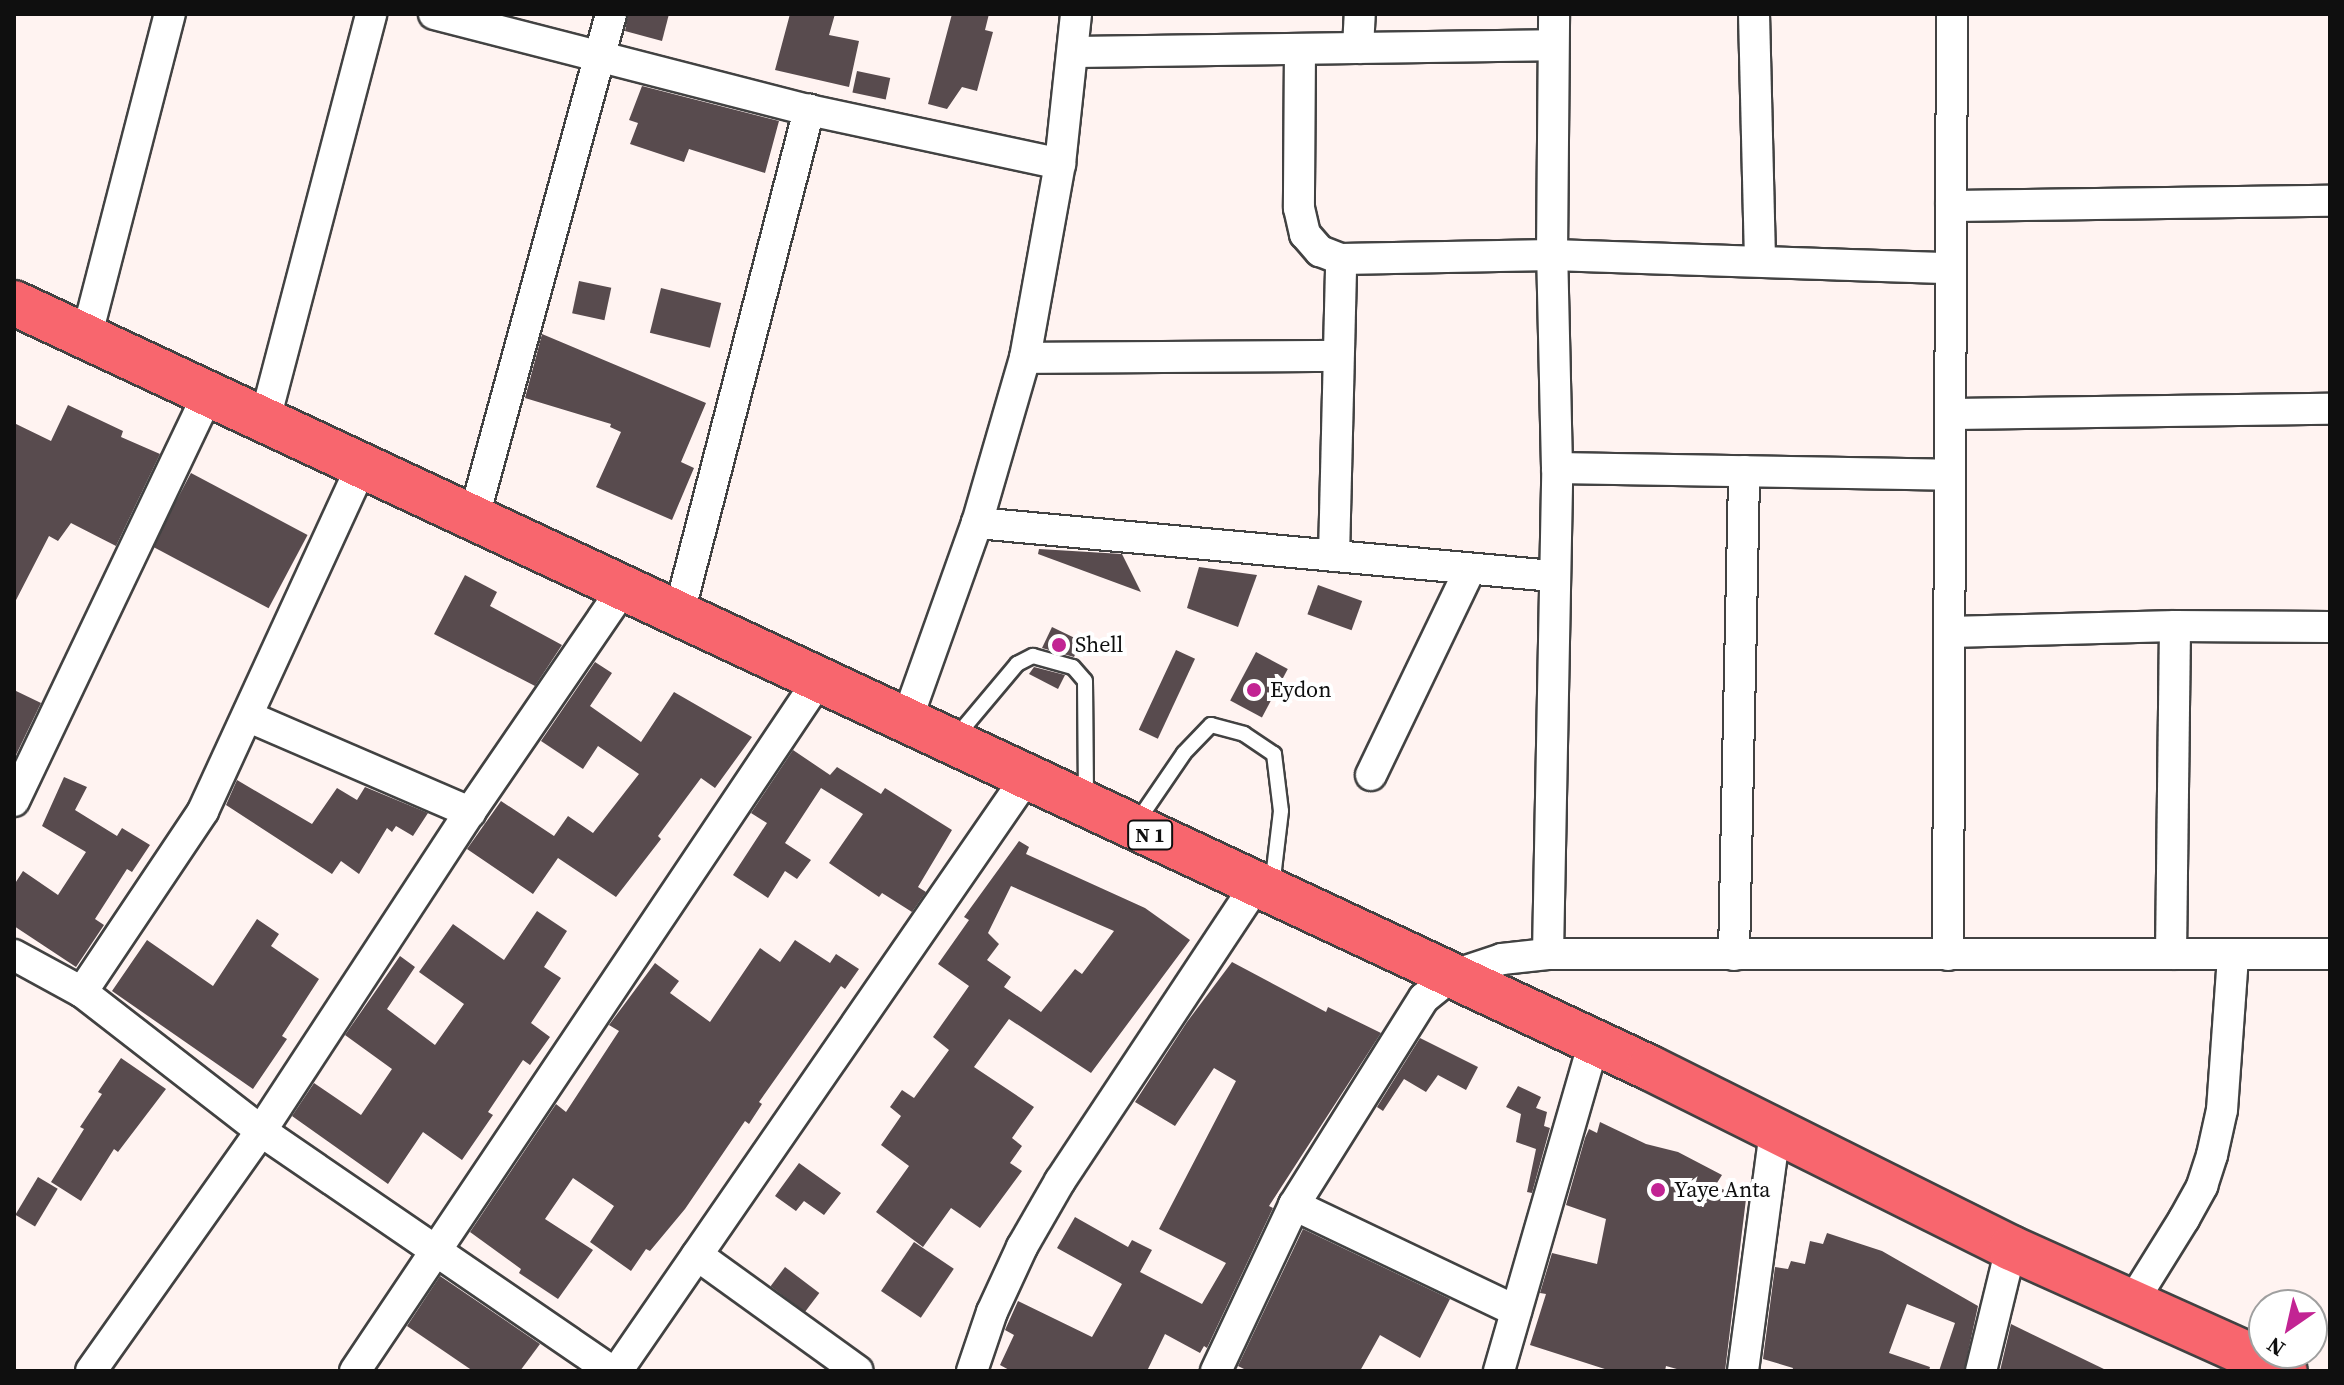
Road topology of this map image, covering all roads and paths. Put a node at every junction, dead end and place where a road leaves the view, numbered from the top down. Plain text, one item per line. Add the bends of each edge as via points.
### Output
1 (170, 14) edge
2 (371, 14) edge
3 (434, 14) edge
4 (611, 14) edge
5 (1076, 14) edge
6 (1360, 14) edge
7 (1554, 14) edge
8 (1754, 14) edge
9 (1952, 14) edge
10 (1553, 45) junction
11 (1358, 48) junction
12 (1300, 49) junction
13 (1073, 52) junction
14 (600, 55) junction
15 (809, 110) junction
16 (1060, 164) junction
17 (2330, 201) edge
18 (1951, 206) junction
19 (1552, 255) junction
20 (1341, 259) junction
21 (1760, 260) junction
22 (1951, 268) junction
23 (14, 303) edge
24 (86, 338) junction
25 (1338, 356) junction
26 (1025, 358) junction
27 (209, 393) junction
28 (2330, 409) edge
29 (1951, 414) junction
30 (264, 423) junction
31 (361, 468) junction
32 (1557, 468) junction
33 (1744, 471) junction
34 (1950, 475) junction
35 (473, 520) junction
36 (977, 523) junction
37 (1334, 556) junction
38 (1469, 571) junction
39 (1553, 576) junction
40 (622, 590) junction
41 (679, 613) junction
42 (2175, 626) junction
43 (2330, 627) edge
44 (1950, 632) junction
45 (818, 681) junction
46 (249, 717) junction
47 (906, 722) junction
48 (951, 743) junction
49 (1371, 775) dead end
50 (1026, 778) junction
51 (14, 801) edge
52 (1086, 806) junction
53 (470, 812) junction
54 (1133, 827) junction
55 (1264, 888) junction
56 (1548, 954) junction
57 (2171, 954) junction
58 (2330, 954) edge
59 (14, 955) edge
60 (1734, 955) junction
61 (1948, 955) junction
62 (2233, 955) junction
63 (1451, 976) junction
64 (82, 992) junction
65 (1594, 1042) junction
66 (1775, 1130) junction
67 (261, 1131) junction
68 (1294, 1205) junction
69 (2011, 1248) junction
70 (437, 1252) junction
71 (697, 1255) junction
72 (2133, 1301) junction
73 (1516, 1311) junction
74 (91, 1371) edge
75 (355, 1371) edge
76 (611, 1371) edge
77 (617, 1371) edge
78 (858, 1371) edge
79 (972, 1371) edge
80 (1216, 1371) edge
81 (1499, 1371) edge
82 (1743, 1371) edge
83 (1981, 1371) edge
84 (2285, 1371) edge

1 - 24 street
2 - 30 street
3 - 14 street
4 - 14 street
5 - 13 street
6 - 11 street
7 - 10 street
8 - 21 street
9 - 18 street
10 - 11 street
10 - 19 street
11 - 12 street
12 - 13 street
12 - 20 street via 1299,208 1305,234 1320,251
13 - 16 street
14 - 15 street
14 - 35 street
15 - 16 street
15 - 41 street
16 - 26 street
17 - 18 street
18 - 22 street
19 - 20 street
19 - 21 street
19 - 32 street
20 - 25 street
21 - 22 street
22 - 29 street
23 - 24 highway, N 1
24 - 27 highway, N 1
25 - 26 street
25 - 37 street
26 - 36 street
27 - 30 highway, N 1
27 - 51 street
28 - 29 street
29 - 34 street
30 - 31 highway, N 1
31 - 35 highway, N 1
31 - 46 street
32 - 33 street
32 - 39 street
33 - 34 street
33 - 60 street
34 - 44 street
35 - 40 highway, N 1
36 - 37 street
36 - 47 street
37 - 38 street
38 - 39 street
38 - 49 street
39 - 56 street
40 - 41 highway, N 1
40 - 53 street
41 - 45 highway, N 1
42 - 43 street
42 - 44 street
42 - 57 street
44 - 61 street
45 - 47 highway, N 1
45 - 70 street
46 - 53 street
46 - 64 street via 176,856
47 - 48 highway, N 1
48 - 50 highway, N 1
48 - 52 lane via 1017,664 1033,656 1073,667 1085,681
50 - 52 highway, N 1
50 - 71 street
52 - 54 highway, N 1
53 - 67 street
54 - 55 highway, N 1
54 - 55 lane via 1184,753 1211,725 1244,734 1274,754 1281,811
55 - 63 highway, N 1
55 - 79 street via 1053,1194 992,1312
56 - 60 street
56 - 63 street via 1502,959
57 - 61 street
57 - 62 street
58 - 62 street
59 - 64 street
60 - 61 street
62 - 72 street via 2222,1110 2212,1155 2202,1186
63 - 65 highway, N 1
63 - 68 street via 1424,998
64 - 67 street
65 - 66 highway, N 1
65 - 73 street
66 - 69 highway, N 1
66 - 82 street
67 - 70 street
67 - 74 street
68 - 73 street
68 - 80 street
69 - 72 highway, N 1
69 - 83 street
70 - 75 street
70 - 76 street
71 - 77 street
71 - 78 street
72 - 84 highway, N 1
73 - 81 street

